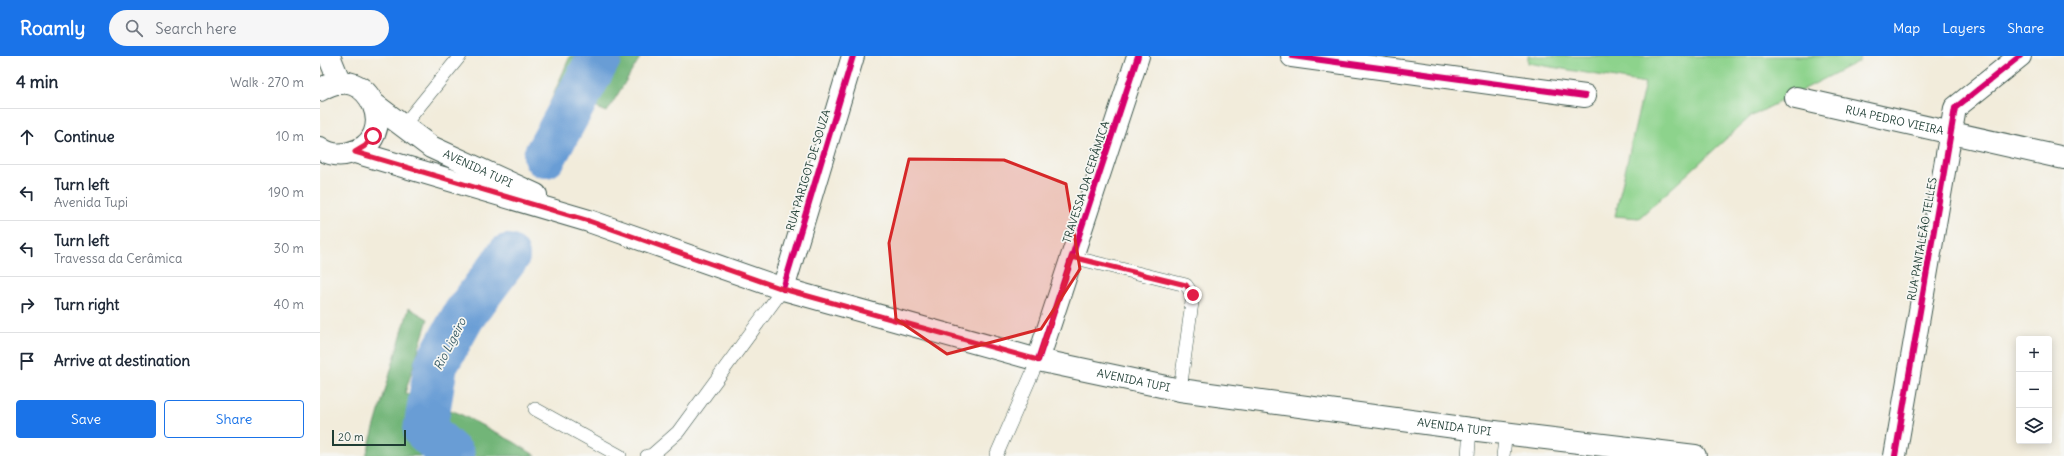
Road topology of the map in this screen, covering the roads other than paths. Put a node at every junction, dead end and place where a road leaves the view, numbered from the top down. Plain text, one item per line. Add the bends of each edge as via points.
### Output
1 (329, 56) edge
2 (460, 56) edge
3 (853, 56) edge
4 (1138, 56) edge
5 (1292, 56) edge
6 (2020, 56) edge
7 (330, 86) edge
8 (1585, 96) dead end
9 (1796, 98) dead end
10 (374, 104) junction
11 (403, 126) junction
12 (1950, 133) junction
13 (320, 148) edge
14 (355, 152) junction
15 (2064, 158) edge
16 (589, 221) junction
17 (1072, 257) junction
18 (783, 289) junction
19 (1038, 360) junction
20 (1180, 390) junction
21 (534, 409) dead end
22 (1470, 429) junction
23 (1506, 432) junction
24 (620, 456) edge
25 (647, 456) edge
26 (996, 456) edge
27 (1468, 456) edge
28 (1503, 456) edge
29 (1695, 456) edge
30 (1895, 456) edge

1 - 7 main road
2 - 11 lane
3 - 18 main road, RUA PARIGOT DE SOUZA
4 - 17 main road, TRAVESSA DA CERÂMICA
5 - 8 main road
6 - 12 main road, RUA PANTALEÃO TELLES via 1955,108
7 - 10 main road, AVENIDA TUPI via 352,84 364,90
9 - 12 main road, RUA PEDRO VIEIRA
10 - 11 main road, AVENIDA TUPI
10 - 14 main road via 377,124 373,136 365,146
11 - 16 main road, AVENIDA TUPI via 431,147
12 - 15 main road, RUA PEDRO VIEIRA
12 - 30 main road, RUA PANTALEÃO TELLES
13 - 14 main road via 333,154
14 - 16 main road, AVENIDA TUPI
16 - 18 main road, AVENIDA TUPI
17 - 19 main road, TRAVESSA DA CERÂMICA
17 - 20 lane via 1186,285 1193,295
18 - 19 main road, AVENIDA TUPI
18 - 25 lane via 678,432 652,455
19 - 20 main road, AVENIDA TUPI
19 - 26 lane
20 - 22 main road, AVENIDA TUPI
21 - 24 lane
22 - 23 main road, AVENIDA TUPI
22 - 27 lane
23 - 28 lane
23 - 29 main road, AVENIDA TUPI

